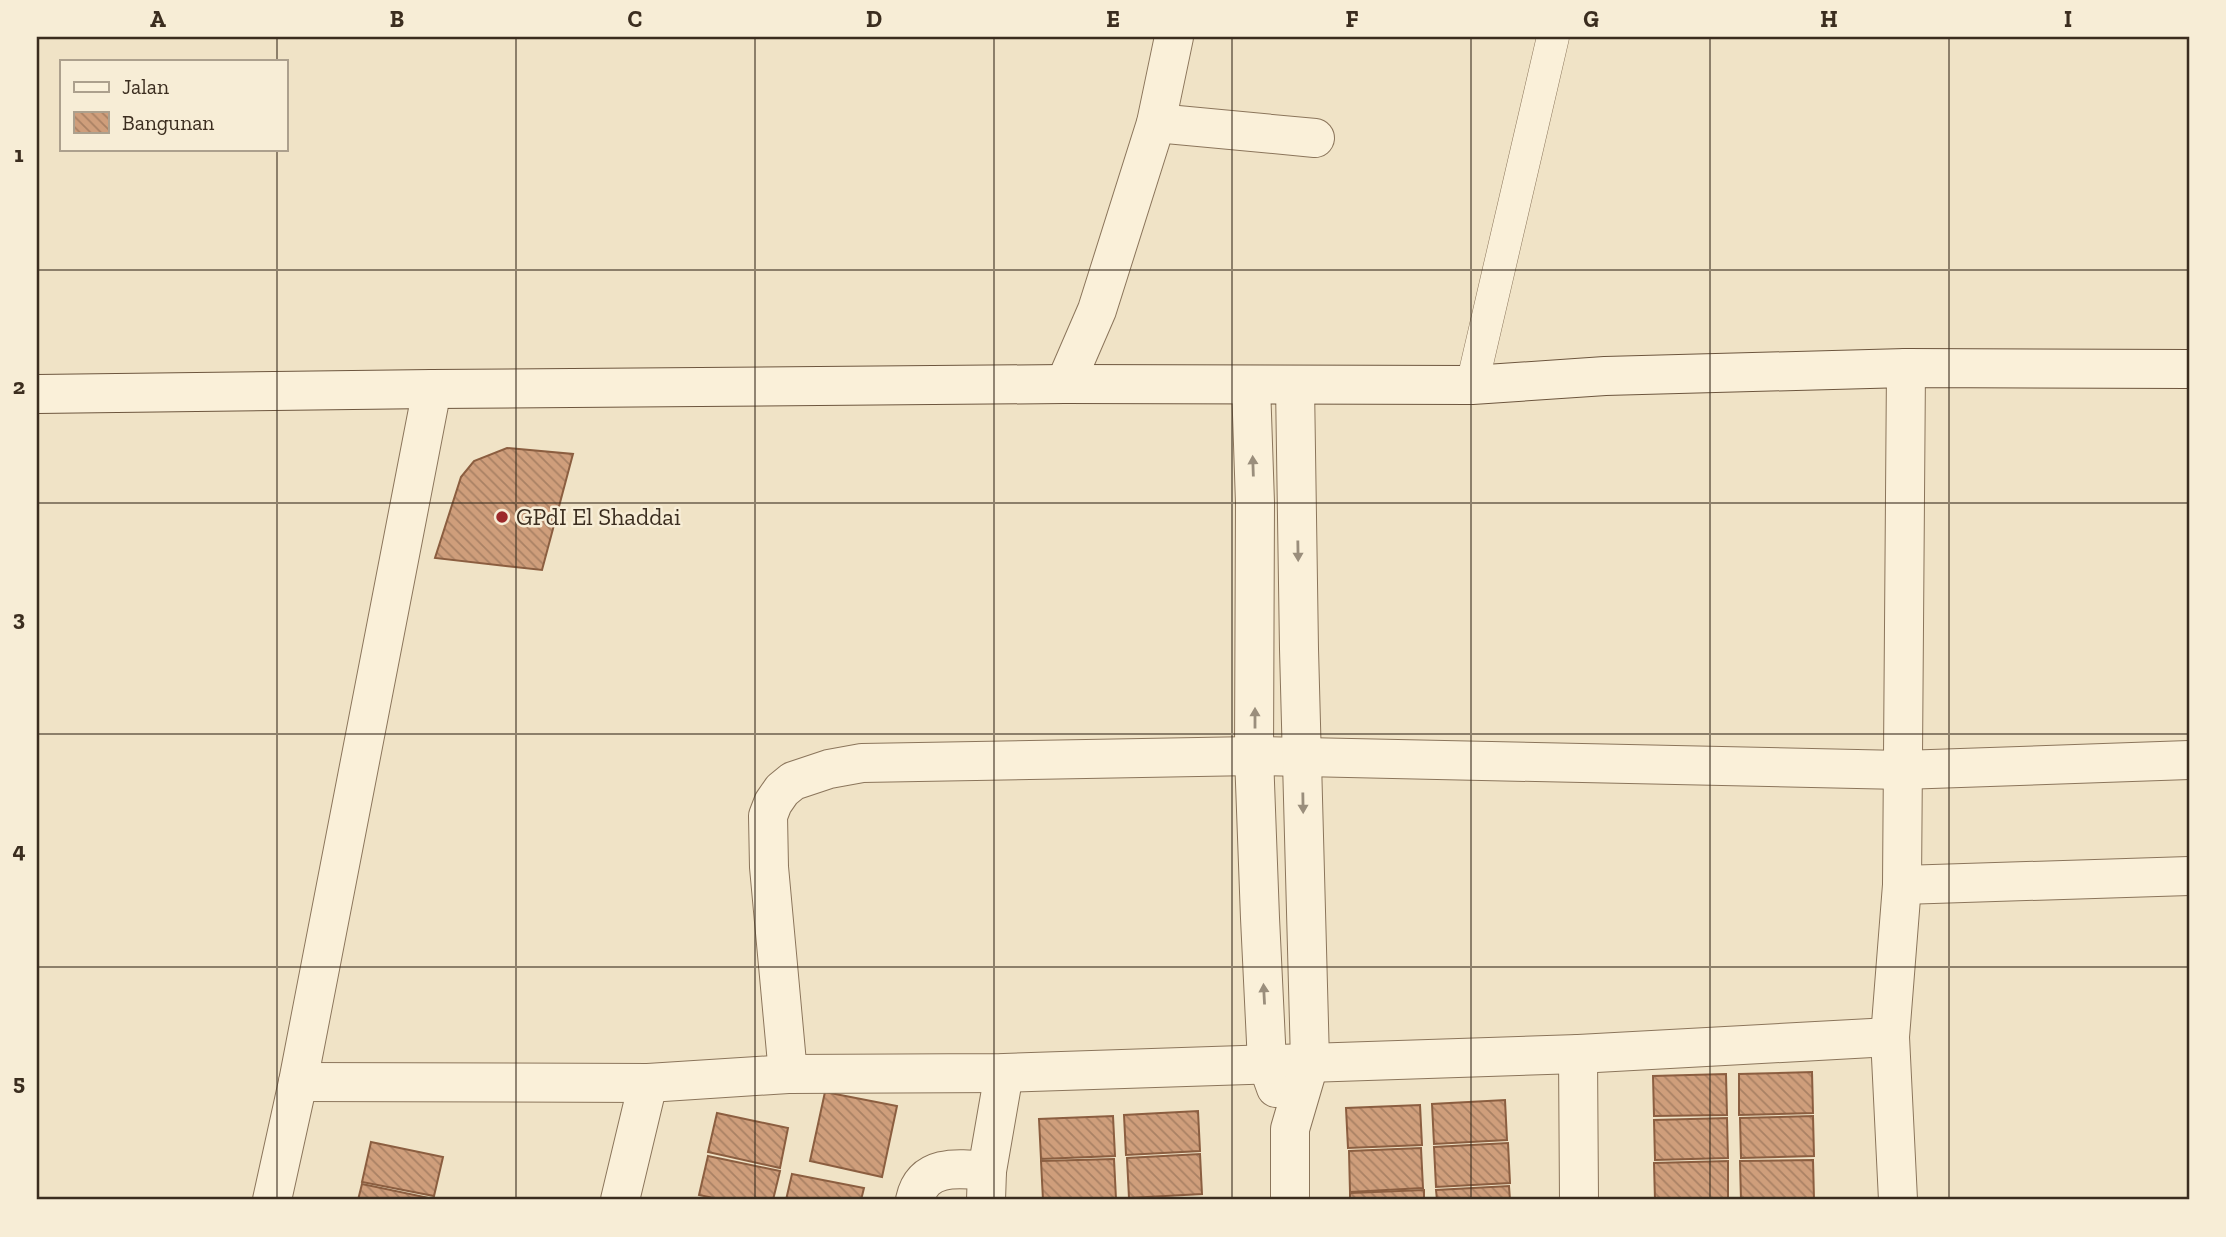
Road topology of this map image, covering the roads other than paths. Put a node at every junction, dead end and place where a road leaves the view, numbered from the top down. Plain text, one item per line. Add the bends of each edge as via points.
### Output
1 (1174, 37) edge
2 (1553, 37) edge
3 (1156, 124) junction
4 (1315, 138) dead end
5 (1906, 368) junction
6 (2189, 369) edge
7 (1065, 384) junction
8 (1251, 385) junction
9 (1295, 385) junction
10 (1472, 385) junction
11 (432, 389) junction
12 (37, 394) edge
13 (1255, 503) junction
14 (1297, 506) junction
15 (1254, 756) junction
16 (1301, 758) junction
17 (2189, 760) edge
18 (1902, 770) junction
19 (2189, 876) edge
20 (1902, 885) junction
21 (1890, 1037) junction
22 (1578, 1054) junction
23 (1310, 1061) junction
24 (1267, 1063) junction
25 (1004, 1073) junction
26 (788, 1074) junction
27 (298, 1082) junction
28 (648, 1083) junction
29 (1290, 1129) junction
30 (986, 1186) edge
31 (272, 1200) edge
32 (620, 1200) edge
33 (915, 1200) edge
34 (1290, 1200) edge
35 (1579, 1200) edge
36 (1898, 1200) edge

1 - 3 street
2 - 10 lane
3 - 4 street
3 - 7 street via 1097,310
5 - 6 street
5 - 10 street via 1605,376
5 - 18 street
7 - 8 street
7 - 11 street
8 - 9 street
13 -> 8 street
9 - 10 street
9 - 14 street
11 - 12 street
11 - 27 street
13 - 14 street
15 -> 13 street
14 -> 16 street
15 - 16 street
24 -> 15 street
15 - 26 street via 862,763 793,781 782,790 768,816
16 - 18 street
16 -> 23 street
17 - 18 street
18 - 20 street
19 - 20 street
20 - 21 street
21 - 22 street
21 - 36 street
22 - 23 street
22 - 35 street
23 - 24 street
23 - 29 street
24 - 25 street
24 - 29 street
25 - 26 street
25 - 30 street
26 - 28 street
27 - 28 street
27 - 31 street
28 - 32 street
29 - 34 street
30 - 33 street via 954,1168 931,1175 920,1185

